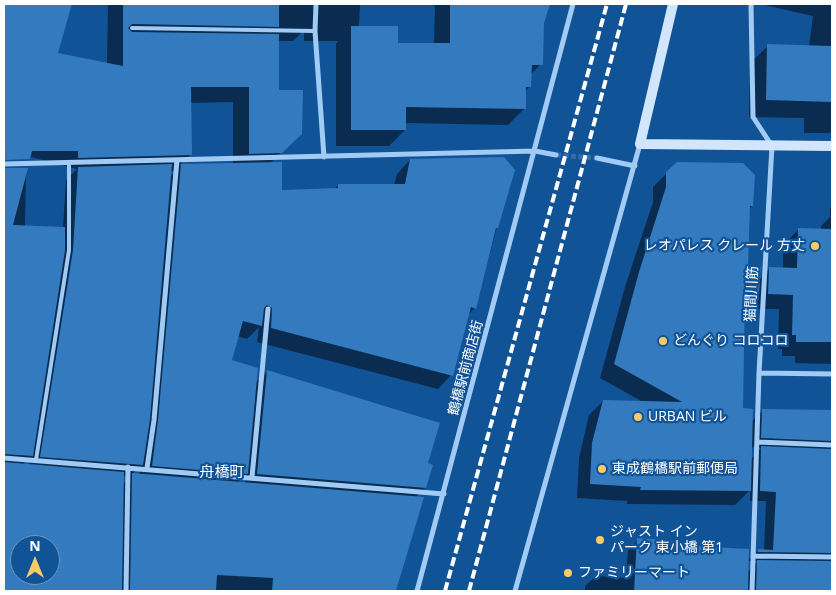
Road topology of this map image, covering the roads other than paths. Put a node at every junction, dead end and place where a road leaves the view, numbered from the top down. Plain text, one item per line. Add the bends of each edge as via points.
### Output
1 (316, 4) edge
2 (573, 4) edge
3 (674, 4) edge
4 (751, 4) edge
5 (132, 28) dead end
6 (315, 31) junction
7 (640, 144) junction
8 (772, 146) junction
9 (832, 146) edge
10 (535, 151) junction
11 (556, 155) tunnel mouth
12 (324, 157) junction
13 (597, 158) tunnel mouth
14 (177, 160) junction
15 (68, 162) junction
16 (4, 164) edge
17 (635, 166) junction
18 (268, 309) dead end
19 (759, 373) junction
20 (832, 374) edge
21 (758, 442) junction
22 (832, 445) edge
23 (4, 458) edge
24 (36, 460) junction
25 (128, 467) junction
26 (147, 468) junction
27 (252, 477) junction
28 (444, 494) junction
29 (753, 556) junction
30 (832, 557) edge
31 (126, 591) edge
32 (417, 591) edge
33 (515, 591) edge
34 (752, 591) edge

1 - 6 street
2 - 10 street, 鶴橋駅前商店街
3 - 7 street
4 - 8 street via 753,117
5 - 6 lane
6 - 12 street
7 - 8 street
7 - 17 street
8 - 9 street
8 - 19 street, 猫間川筋
10 - 11 street
10 - 12 street
10 - 28 street, 鶴橋駅前商店街
12 - 14 street
13 - 17 street
14 - 15 street
14 - 26 street
15 - 16 street
15 - 24 lane via 69,250
17 - 33 street
18 - 27 street
19 - 20 street
19 - 21 street, 猫間川筋
21 - 22 street
21 - 29 street, 猫間川筋
23 - 24 street
24 - 25 street
25 - 26 street
25 - 31 street
26 - 27 street
27 - 28 street
28 - 32 street, 鶴橋駅前商店街
29 - 30 street
29 - 34 street, 猫間川筋

